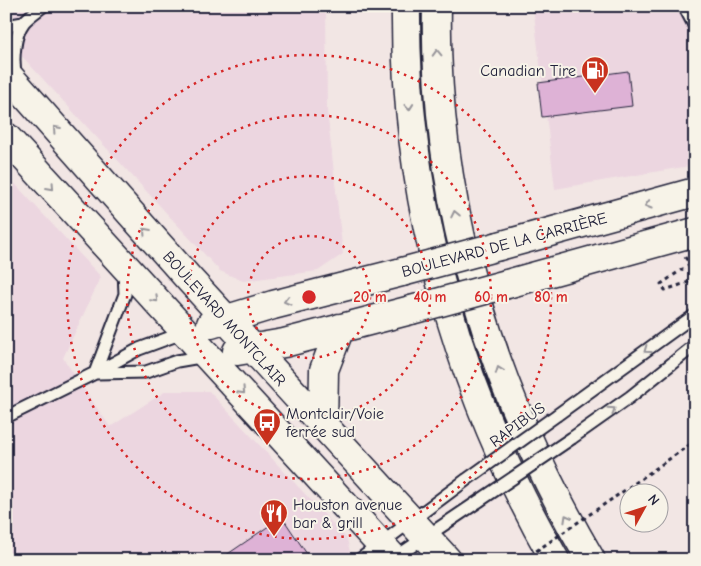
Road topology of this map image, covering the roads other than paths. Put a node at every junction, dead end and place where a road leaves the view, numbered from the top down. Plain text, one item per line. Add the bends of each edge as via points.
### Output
1 (43, 6) edge
2 (406, 6) edge
3 (437, 6) edge
4 (684, 6) edge
5 (23, 23) junction
6 (6, 26) edge
7 (695, 27) edge
8 (12, 80) edge
9 (6, 137) edge
10 (695, 192) edge
11 (695, 232) edge
12 (123, 266) junction
13 (695, 315) edge
14 (226, 319) junction
15 (340, 328) junction
16 (187, 332) junction
17 (695, 345) edge
18 (252, 348) junction
19 (209, 355) junction
20 (95, 374) junction
21 (6, 417) edge
22 (324, 426) junction
23 (419, 528) junction
24 (390, 555) edge
25 (359, 560) edge
26 (447, 560) edge
27 (555, 560) edge
28 (591, 560) edge

1 - 5 lane
2 -> 27 main road via 412,138 439,279 483,413
28 -> 3 main road via 518,420 471,282 445,150 437,65
4 - 7 lane
5 - 6 lane
5 - 8 lane
14 -> 8 main road, BOULEVARD MONTCLAIR
9 -> 12 main road
10 -> 14 main road, BOULEVARD DE LA CARRIÈRE, bridge
11 - 15 main road, bridge
12 -> 16 main road
12 - 20 lane via 125,294
13 -> 23 lane, RAPIBUS, bridge via 466,480
14 - 16 main road, BOULEVARD DE LA CARRIÈRE
14 - 18 main road, BOULEVARD MONTCLAIR
15 - 18 main road
15 - 22 main road via 324,370
16 - 19 main road
16 - 20 lane via 139,349
23 -> 17 lane, RAPIBUS, bridge via 479,501 638,392
18 - 19 main road
18 - 22 main road, BOULEVARD MONTCLAIR
19 - 20 lane via 177,361 146,372
19 -> 24 main road
20 - 21 lane
22 - 23 main road, BOULEVARD MONTCLAIR
23 - 24 lane, RAPIBUS
23 - 24 lane, RAPIBUS
23 - 26 main road, BOULEVARD MONTCLAIR
24 - 25 lane, RAPIBUS

